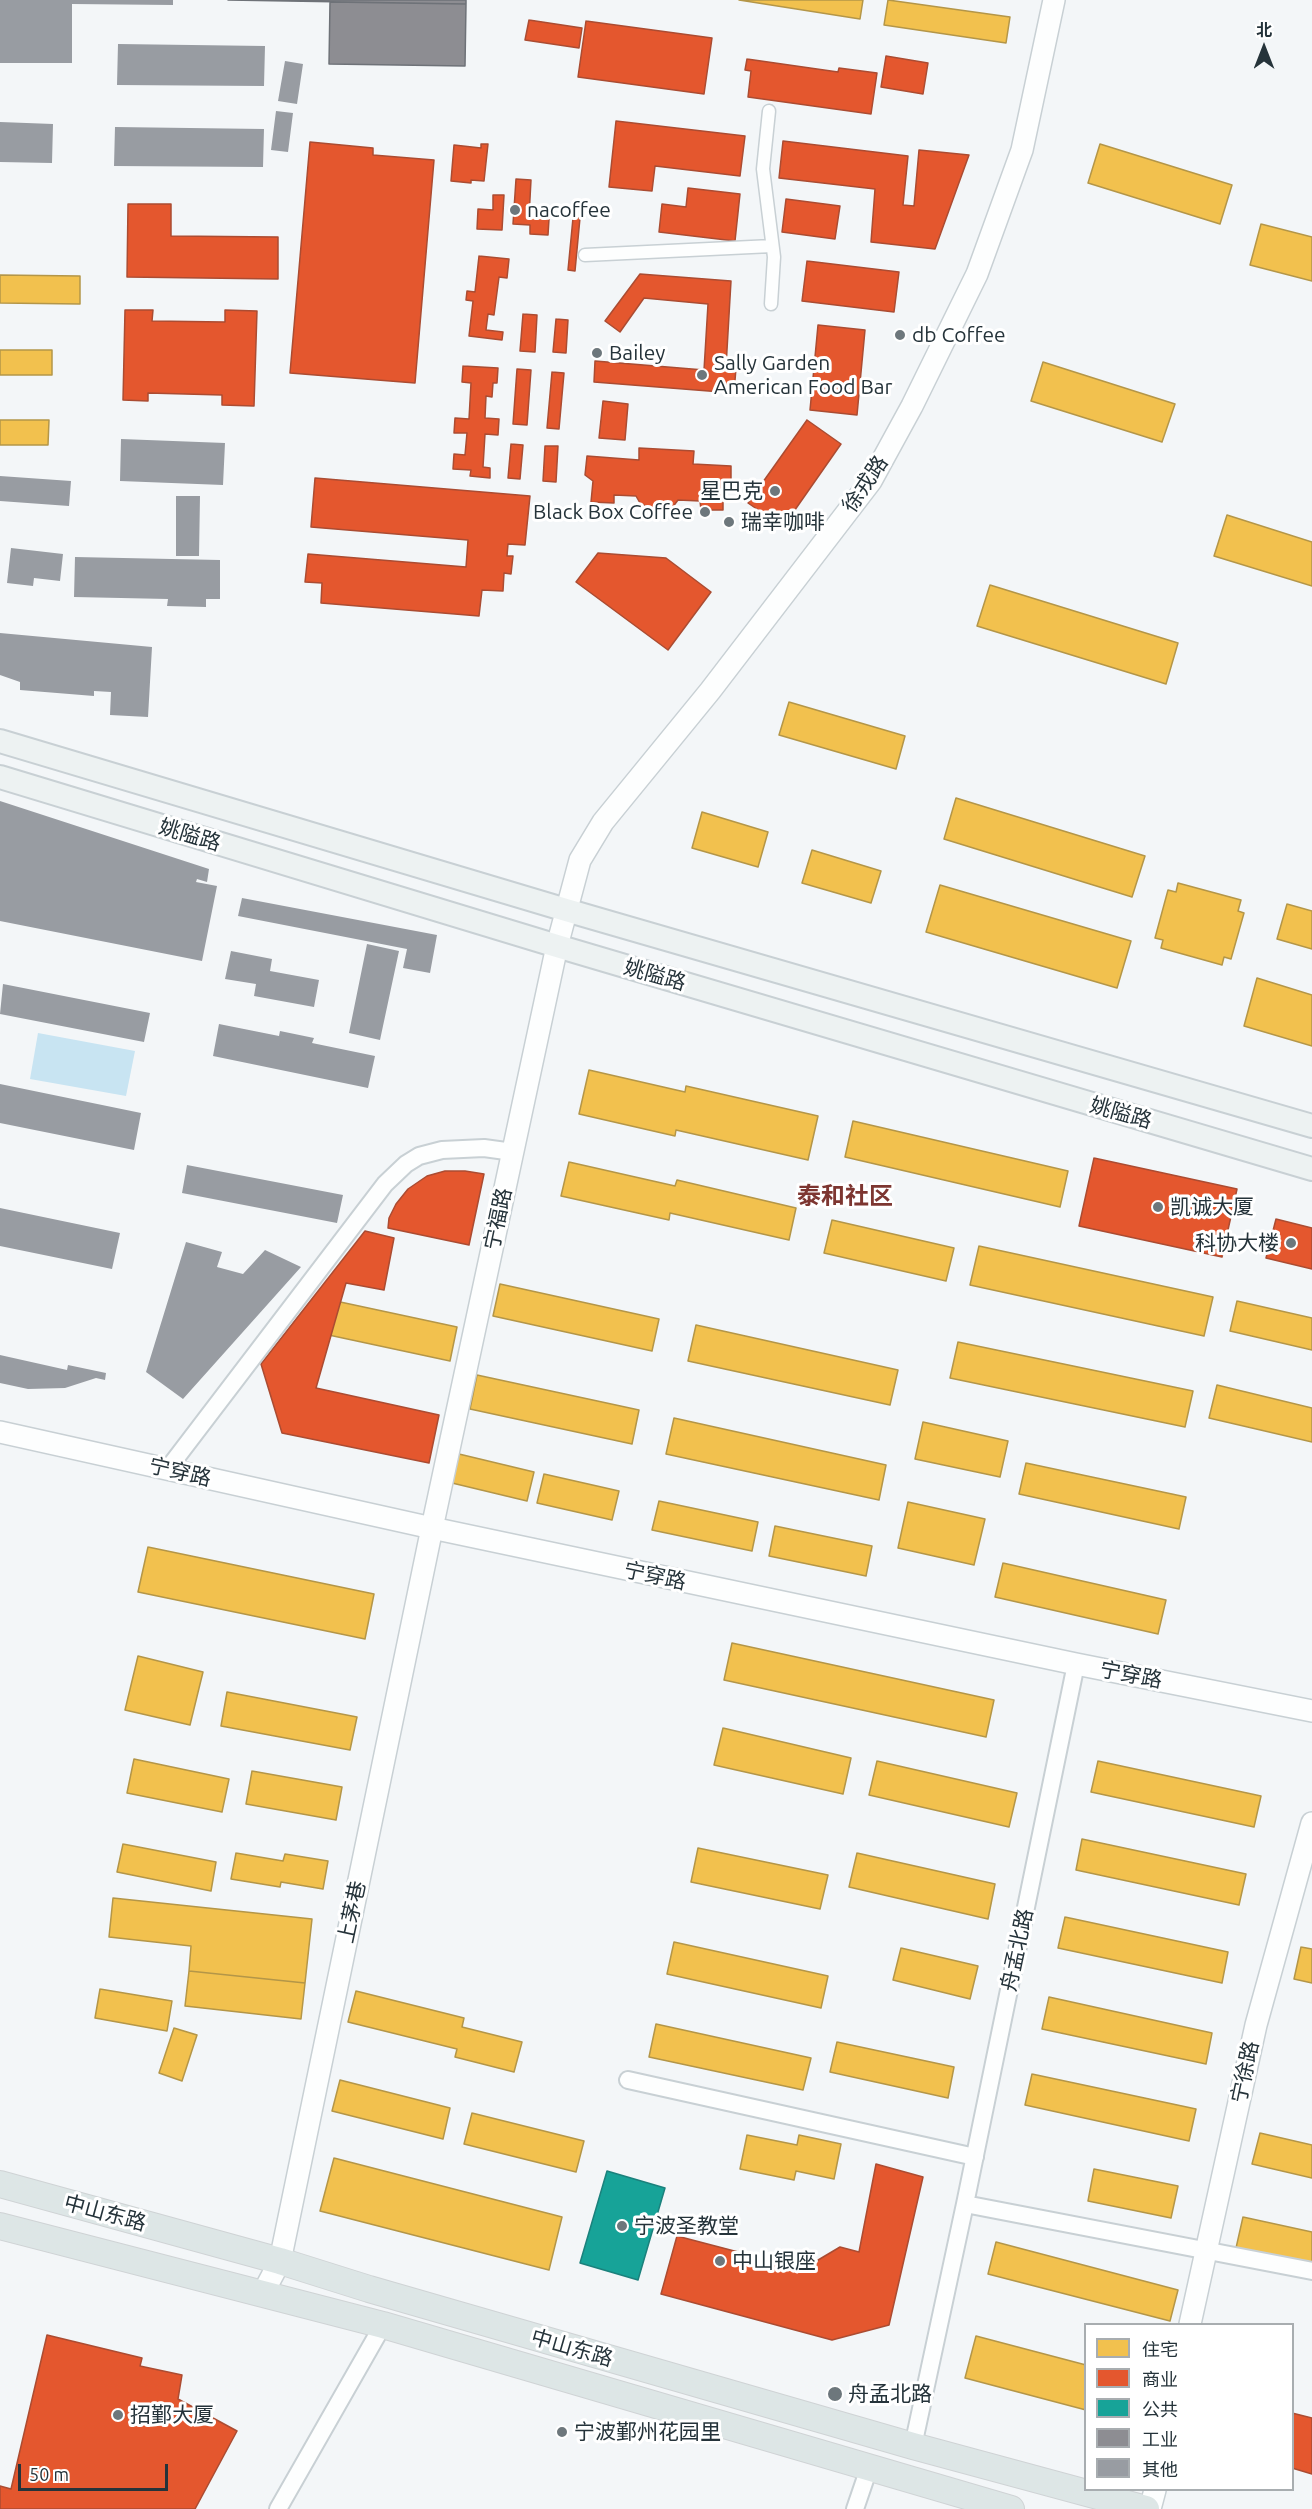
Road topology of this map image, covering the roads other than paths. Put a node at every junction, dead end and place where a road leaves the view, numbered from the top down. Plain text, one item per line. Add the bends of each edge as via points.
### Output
1 (1054, 0) edge
2 (770, 111) dead end
3 (772, 246) junction
4 (585, 255) dead end
5 (771, 304) dead end
6 (0, 741) edge
7 (0, 777) edge
8 (566, 910) junction
9 (557, 946) junction
10 (1312, 1126) edge
11 (513, 1152) junction
12 (1312, 1169) edge
13 (0, 1432) edge
14 (167, 1470) junction
15 (432, 1528) junction
16 (1076, 1664) junction
17 (1312, 1711) edge
18 (1312, 1823) edge
19 (628, 2080) dead end
20 (975, 2157) junction
21 (0, 2184) edge
22 (966, 2204) junction
23 (0, 2226) edge
24 (1206, 2251) junction
25 (280, 2261) junction
26 (1312, 2271) edge
27 (263, 2293) junction
28 (1190, 2323) edge
29 (383, 2325) junction
30 (913, 2446) junction
31 (868, 2468) junction
32 (1155, 2491) edge
33 (278, 2509) edge
34 (855, 2509) edge
35 (1011, 2509) edge
36 (1146, 2509) edge
37 (1150, 2509) edge

1 - 8 street, 徐戎路 via 1022,150 977,274 912,406 871,481 710,691 603,822 580,860
2 - 3 street via 763,169
3 - 4 street
3 - 5 street
6 - 8 main road, 姚隘路
7 - 9 main road, 姚隘路
8 - 9 street, 宁福路
8 - 10 main road, 姚隘路
9 - 11 street, 宁福路
9 - 12 main road, 姚隘路
11 - 14 street via 452,1149 419,1156 406,1164 385,1184
11 - 15 street, 宁福路
13 - 14 street, 宁穿路
14 - 15 street, 宁穿路
15 - 16 street, 宁穿路
15 - 25 street, 上茅巷
16 - 17 street, 宁穿路
16 - 20 street, 舟孟北路
18 - 24 street, 宁徐路 via 1256,2025
19 - 20 street
20 - 22 street, 舟孟北路
21 - 25 main road, 中山东路
22 - 24 street
22 - 30 street, 舟孟北路
23 - 27 main road, 中山东路
24 - 26 street
24 - 28 street, 宁徐路
25 - 27 street, 上茅巷
25 - 30 main road, 中山东路
27 - 29 main road, 中山东路
29 - 31 main road, 中山东路
29 - 33 street
30 - 36 main road, 中山东路
31 - 34 street
31 - 35 main road, 中山东路
32 - 37 street

